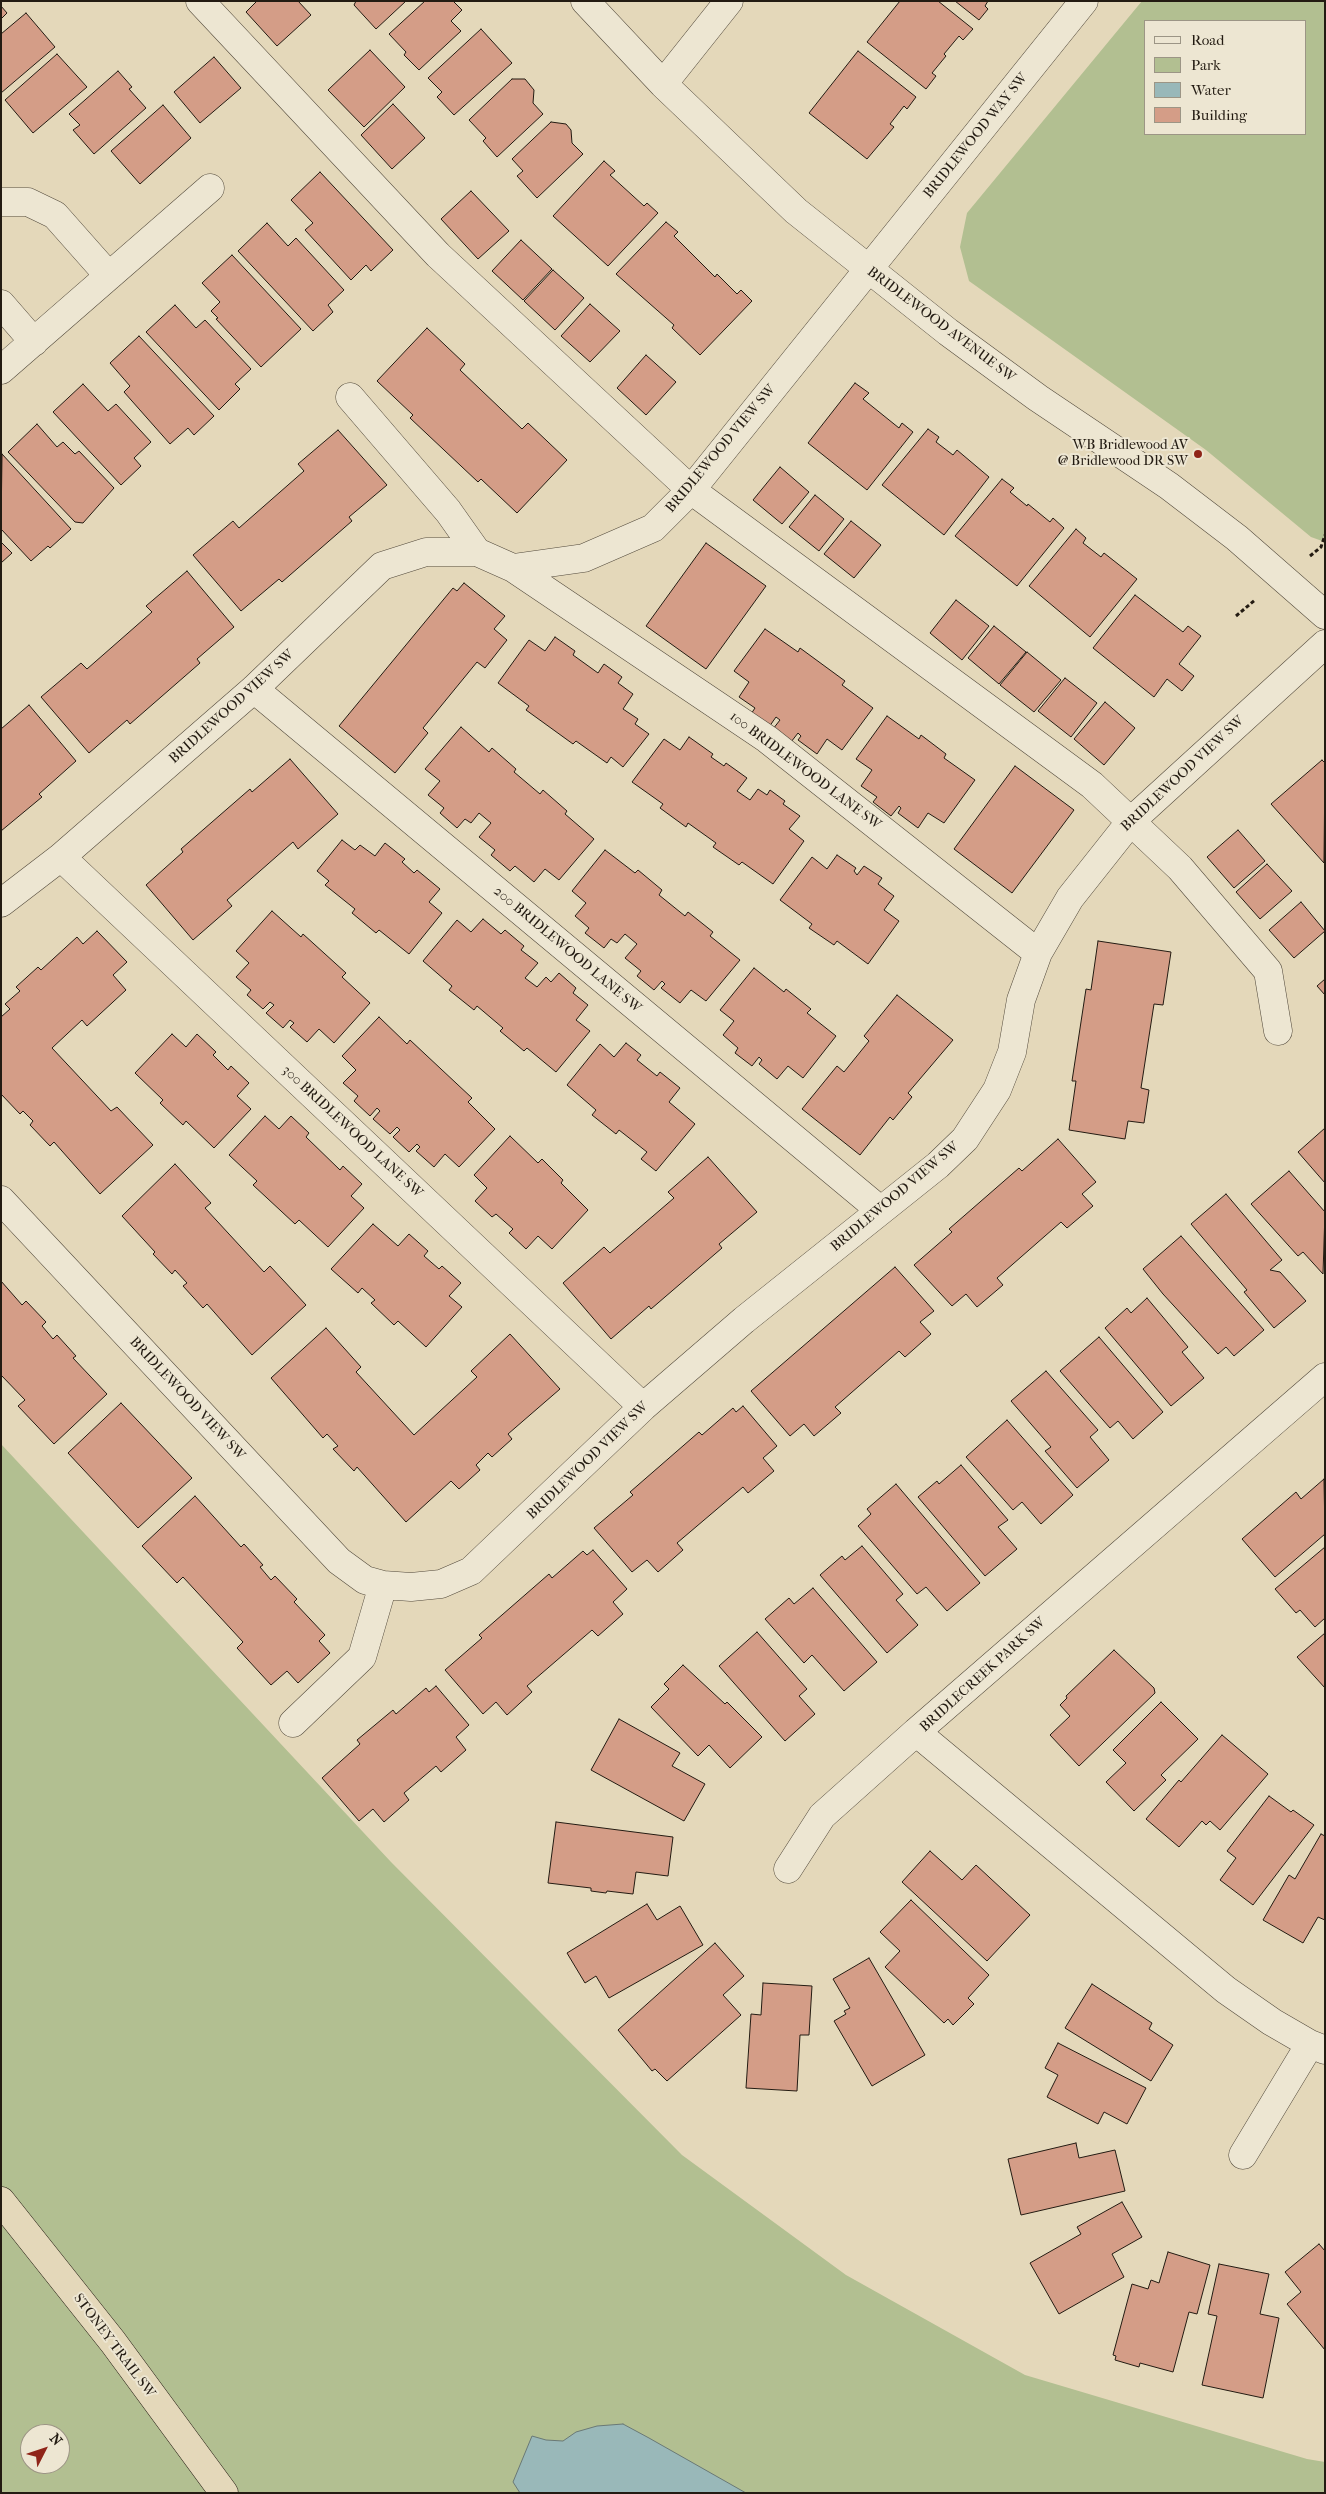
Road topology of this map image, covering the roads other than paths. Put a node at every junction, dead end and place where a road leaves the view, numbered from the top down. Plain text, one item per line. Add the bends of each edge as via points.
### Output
1 (200, 1) edge
2 (585, 1) edge
3 (729, 1) edge
4 (1084, 1) edge
5 (662, 84) junction
6 (210, 188) dead end
7 (1, 202) edge
8 (867, 270) junction
9 (109, 276) junction
10 (1, 304) edge
11 (34, 342) junction
12 (1, 370) edge
13 (350, 397) dead end
14 (683, 498) junction
15 (477, 552) junction
16 (513, 568) junction
17 (1325, 615) edge
18 (1325, 644) edge
19 (254, 689) junction
20 (1123, 829) junction
21 (61, 857) junction
22 (1, 903) edge
23 (1038, 953) junction
24 (1278, 1032) dead end
25 (1, 1200) edge
26 (880, 1210) junction
27 (1325, 1377) edge
28 (643, 1407) junction
29 (382, 1585) junction
30 (293, 1723) dead end
31 (916, 1732) junction
32 (788, 1869) dead end
33 (1317, 2047) edge
34 (1243, 2155) dead end
35 (1, 2201) edge
36 (113, 2342) junction
37 (224, 2493) edge
38 (237, 2493) edge

1 - 14 street via 438,255
2 - 5 street, BRIDLEWOOD AVENUE SW
3 - 5 street
4 - 8 street, BRIDLEWOOD WAY SW
5 - 8 street, BRIDLEWOOD AVENUE SW via 796,211
6 - 9 street
7 - 9 street via 28,202 55,215
8 - 14 street, BRIDLEWOOD VIEW SW
8 - 17 street, BRIDLEWOOD AVENUE SW via 1038,398 1169,486 1237,538
9 - 11 street
10 - 11 street
11 - 12 street
13 - 15 street via 448,511
14 - 16 street, BRIDLEWOOD VIEW SW via 653,528 584,558
14 - 20 street via 1092,785
15 - 16 street, BRIDLEWOOD VIEW SW
15 - 19 street, BRIDLEWOOD VIEW SW via 426,552 382,566
16 - 23 street, 100 BRIDLEWOOD LANE SW via 767,739
18 - 20 street, BRIDLEWOOD VIEW SW
19 - 21 street, BRIDLEWOOD VIEW SW
19 - 26 street, 200 BRIDLEWOOD LANE SW
20 - 23 street, BRIDLEWOOD VIEW SW via 1070,898
20 - 24 street via 1180,868 1268,972
21 - 22 street, BRIDLEWOOD VIEW SW
21 - 28 street, 300 BRIDLEWOOD LANE SW
23 - 26 street, BRIDLEWOOD VIEW SW via 1021,1000 1012,1052 997,1090 965,1139 938,1165
25 - 29 street, BRIDLEWOOD VIEW SW via 339,1561 365,1580
26 - 28 street, BRIDLEWOOD VIEW SW
27 - 31 street, BRIDLECREEK PARK SW
28 - 29 street, BRIDLEWOOD VIEW SW via 471,1571 441,1584 411,1588
29 - 30 street via 362,1658
31 - 32 street via 822,1816
31 - 33 street, BRIDLECREEK PARK SW via 1226,1990 1272,2022
33 - 34 street
35 - 36 highway, STONEY TRAIL SW
36 - 37 highway, STONEY TRAIL SW
36 - 38 highway

